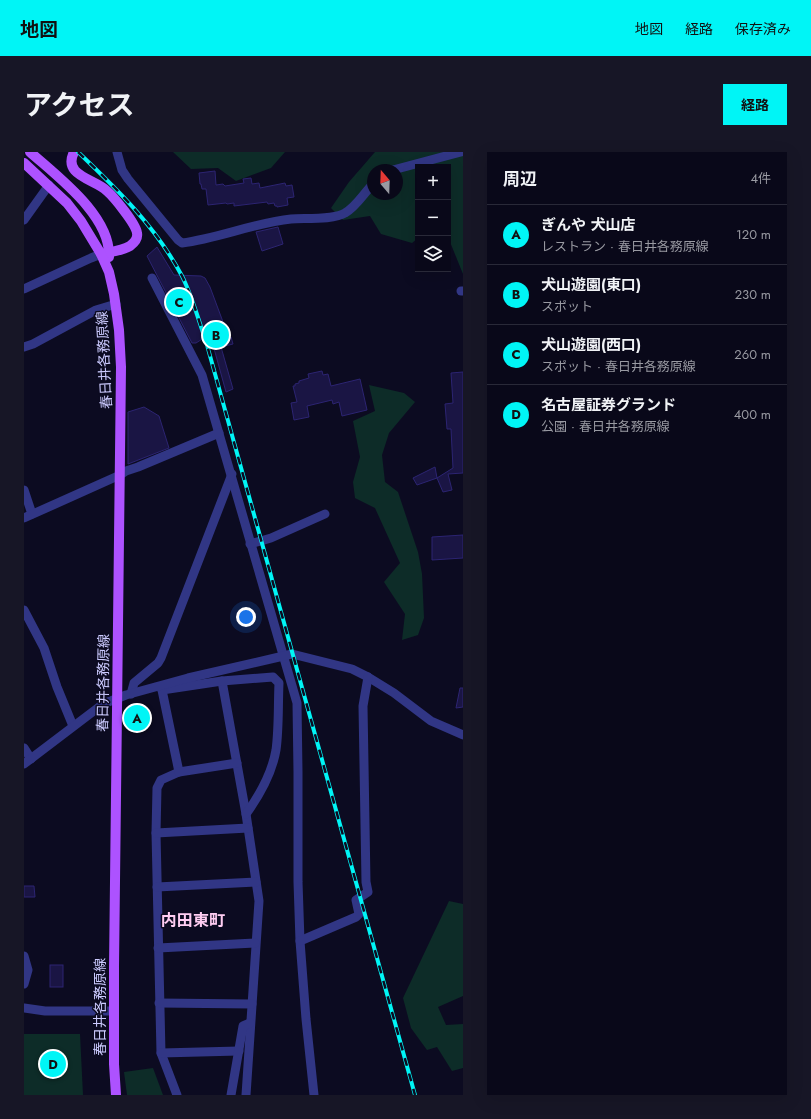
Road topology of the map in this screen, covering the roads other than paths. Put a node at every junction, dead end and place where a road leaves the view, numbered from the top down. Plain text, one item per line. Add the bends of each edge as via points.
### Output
1 (24, 152) edge
2 (30, 152) edge
3 (74, 152) edge
4 (118, 152) edge
5 (461, 152) edge
6 (24, 163) edge
7 (403, 167) edge
8 (44, 172) junction
9 (49, 185) junction
10 (367, 191) edge
11 (24, 220) edge
12 (105, 253) junction
13 (152, 278) dead end
14 (24, 289) edge
15 (116, 304) junction
16 (24, 348) edge
17 (220, 433) junction
18 (232, 474) junction
19 (120, 475) junction
20 (24, 490) edge
21 (325, 514) dead end
22 (28, 516) edge
23 (250, 544) junction
24 (24, 610) edge
25 (283, 656) junction
26 (368, 676) junction
27 (222, 681) junction
28 (161, 688) junction
29 (131, 694) junction
30 (117, 698) junction
31 (73, 726) junction
32 (463, 735) edge
33 (24, 748) edge
34 (28, 762) edge
35 (237, 763) junction
36 (179, 772) junction
37 (246, 814) junction
38 (248, 828) junction
39 (156, 833) junction
40 (256, 882) junction
41 (157, 887) junction
42 (300, 941) junction
43 (255, 943) junction
44 (158, 948) junction
45 (24, 956) edge
46 (25, 979) edge
47 (159, 1003) junction
48 (252, 1004) junction
49 (24, 1008) edge
50 (114, 1011) junction
51 (250, 1023) junction
52 (238, 1051) junction
53 (161, 1053) junction
54 (116, 1095) edge
55 (177, 1095) edge
56 (232, 1095) edge
57 (246, 1095) edge
58 (314, 1095) edge

1 - 8 main road
2 - 8 main road, 春日井各務原線
3 - 12 main road via 71,158 77,174 107,190 128,216 138,234 129,247
4 - 10 street via 122,170 128,179 182,242 279,221 337,216 351,208
5 - 7 street
6 - 8 main road, 春日井各務原線
8 - 9 main road, 春日井各務原線
8 - 12 main road, 春日井各務原線 via 75,194 94,216 105,235
9 - 11 street
9 - 12 main road, 春日井各務原線 via 68,203
12 - 14 street
12 - 15 main road, 春日井各務原線
13 - 17 street via 202,374
15 - 16 street via 96,310
15 - 19 main road, 春日井各務原線 via 121,367
17 - 18 street
17 - 19 street
18 - 23 street
18 - 29 street via 161,658 134,683
19 - 22 street
19 - 30 main road, 春日井各務原線
20 - 22 street
21 - 23 street via 271,538
23 - 25 street
24 - 31 street via 44,648
25 - 26 street via 297,655 352,669
25 - 28 street via 188,678
25 - 42 street via 297,703
26 - 32 street via 431,721
26 - 42 street via 363,706 368,892 356,900 359,914 356,917
27 - 28 street
27 - 35 street
27 - 37 street via 273,677 279,682 276,751 256,801
28 - 29 street
28 - 36 street
29 - 30 street
30 - 31 street via 103,704
30 - 50 main road, 春日井各務原線
31 - 34 street
33 - 34 street
35 - 36 street
35 - 37 street
36 - 39 street via 161,780 157,788
37 - 38 street
38 - 39 street
38 - 40 street
39 - 41 street
40 - 41 street
40 - 43 street via 259,901
41 - 44 street
42 - 58 street
43 - 44 street
43 - 48 street
44 - 47 street
45 - 46 street via 28,970
47 - 48 street
47 - 53 street
48 - 51 street
49 - 50 street via 45,1011
50 - 54 main road, 春日井各務原線
51 - 52 street via 243,1026
51 - 57 street
52 - 53 street
52 - 56 street
53 - 55 street

